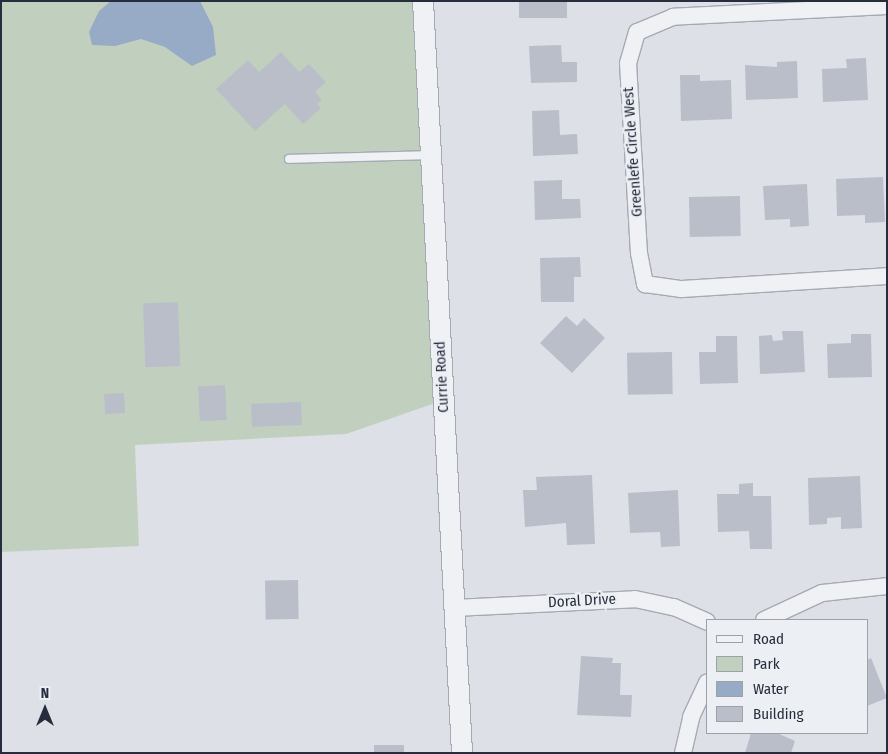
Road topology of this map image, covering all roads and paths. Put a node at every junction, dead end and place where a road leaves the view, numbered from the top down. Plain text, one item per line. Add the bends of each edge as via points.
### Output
1 (423, 1) edge
2 (887, 6) edge
3 (431, 155) junction
4 (289, 159) dead end
5 (887, 276) edge
6 (887, 586) edge
7 (454, 608) junction
8 (766, 619) edge
9 (706, 622) edge
10 (706, 685) edge
11 (462, 753) edge
12 (683, 753) edge

1 - 3 street, Currie Road
2 - 5 street, Greenlefe Circle West via 673,17 637,32 628,63 639,253 645,284 682,289
3 - 4 lane
3 - 7 street, Currie Road
6 - 8 street via 822,593
7 - 9 street, Doral Drive via 634,600 674,607
7 - 11 street, Currie Road
10 - 12 street via 691,717

